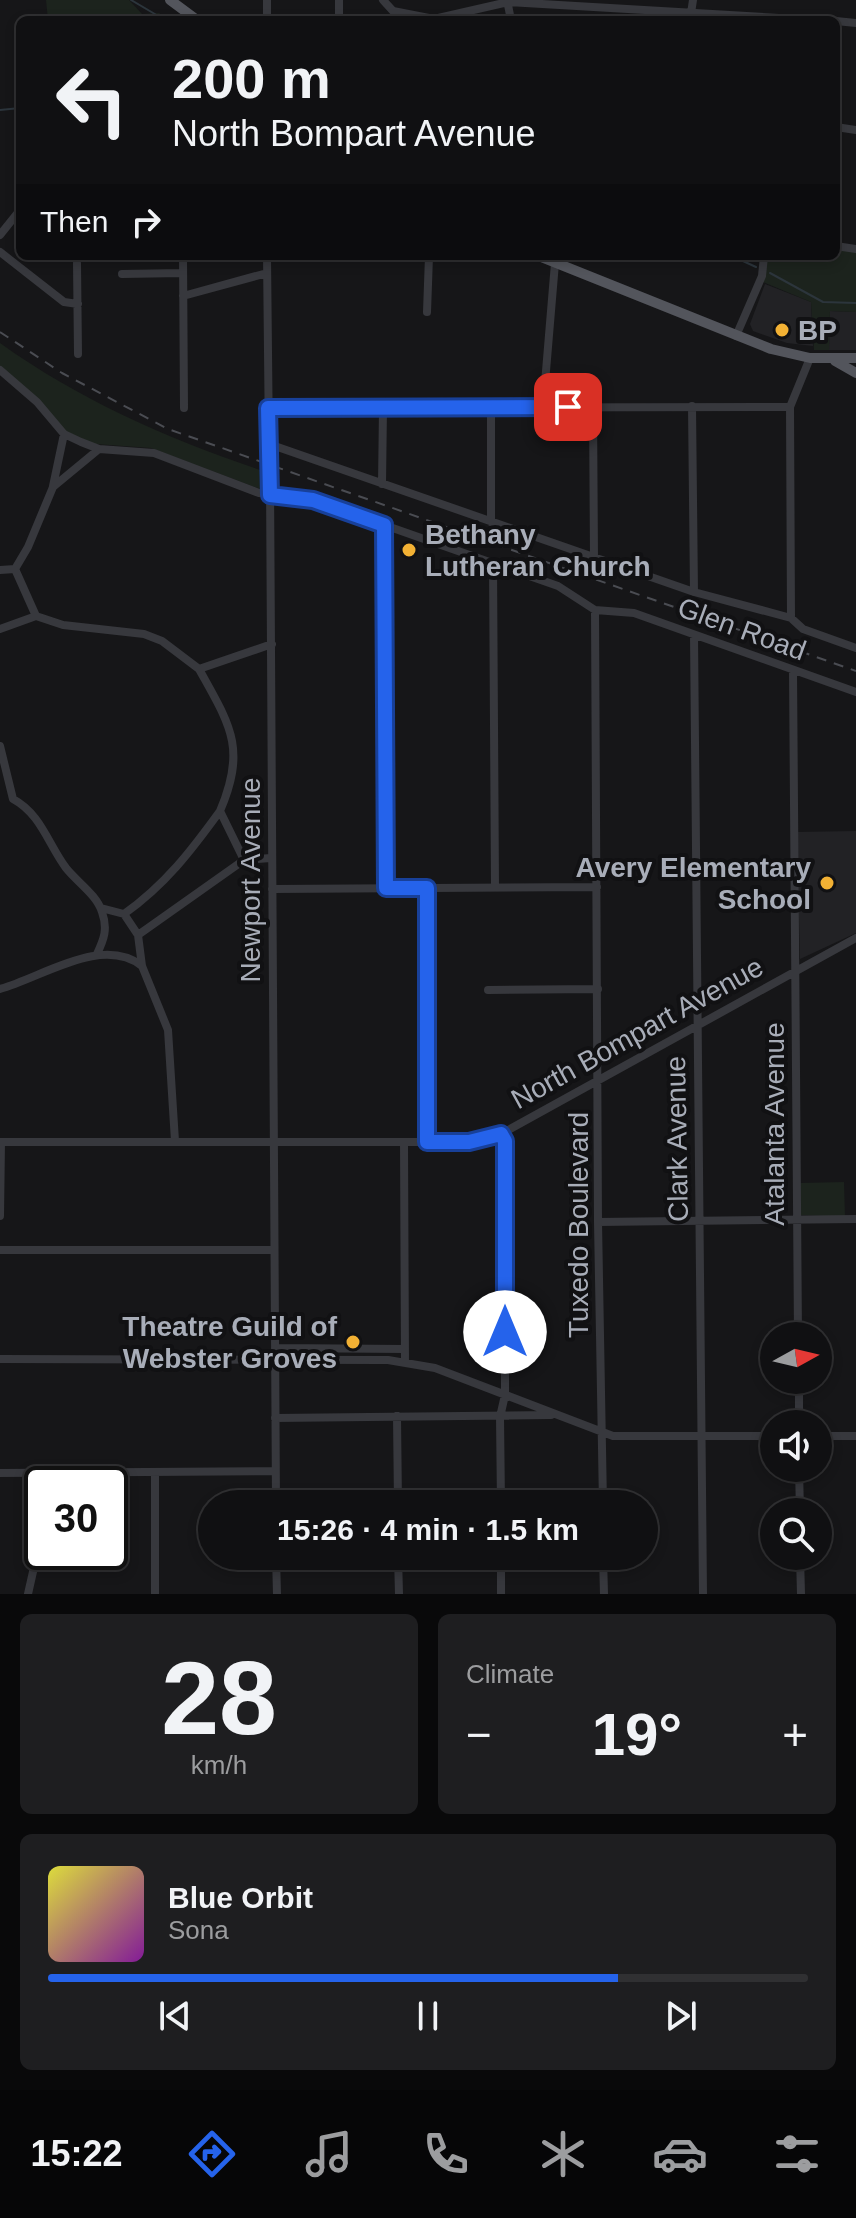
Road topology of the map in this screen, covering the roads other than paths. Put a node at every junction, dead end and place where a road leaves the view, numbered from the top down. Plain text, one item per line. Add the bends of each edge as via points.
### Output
1 (170, 0) edge
2 (383, 0) edge
3 (693, 0) edge
4 (508, 1) edge
5 (192, 16) edge
6 (392, 16) edge
7 (448, 16) edge
8 (690, 16) edge
9 (16, 215) edge
10 (0, 235) edge
11 (0, 252) edge
12 (183, 260) edge
13 (267, 260) edge
14 (429, 260) edge
15 (548, 260) edge
16 (764, 260) edge
17 (77, 263) dead end
18 (555, 263) junction
19 (182, 273) junction
20 (267, 273) junction
21 (122, 274) dead end
22 (183, 296) junction
23 (78, 304) junction
24 (427, 312) dead end
25 (736, 336) junction
26 (78, 354) dead end
27 (810, 358) junction
28 (856, 358) edge
29 (830, 359) junction
30 (0, 370) edge
31 (856, 373) edge
32 (491, 405) junction
33 (692, 406) junction
34 (543, 407) junction
35 (593, 407) junction
36 (790, 407) junction
37 (184, 408) dead end
38 (268, 408) junction
39 (383, 408) junction
40 (64, 434) junction
41 (270, 448) junction
42 (99, 449) junction
43 (382, 484) junction
44 (53, 487) junction
45 (270, 495) junction
46 (491, 522) junction
47 (384, 525) junction
48 (594, 557) junction
49 (493, 562) junction
50 (15, 569) junction
51 (0, 570) edge
52 (694, 592) junction
53 (595, 610) junction
54 (36, 616) junction
55 (791, 618) junction
56 (0, 629) edge
57 (694, 635) junction
58 (272, 644) junction
59 (856, 648) edge
60 (199, 669) junction
61 (793, 671) junction
62 (856, 692) edge
63 (0, 746) edge
64 (13, 799) junction
65 (0, 800) edge
66 (220, 811) junction
67 (271, 858) junction
68 (244, 860) junction
69 (495, 887) junction
70 (597, 887) junction
71 (386, 888) junction
72 (427, 888) junction
73 (272, 889) junction
74 (101, 908) junction
75 (124, 914) junction
76 (138, 935) junction
77 (856, 938) edge
78 (97, 954) junction
79 (142, 966) junction
80 (795, 970) junction
81 (0, 989) edge
82 (598, 989) junction
83 (488, 990) dead end
84 (697, 1025) junction
85 (599, 1078) junction
86 (501, 1134) junction
87 (175, 1141) junction
88 (0, 1142) edge
89 (274, 1142) junction
90 (427, 1142) junction
91 (404, 1143) junction
92 (0, 1216) edge
93 (797, 1219) junction
94 (856, 1219) edge
95 (699, 1220) junction
96 (598, 1222) junction
97 (0, 1250) edge
98 (274, 1250) junction
99 (798, 1322) edge
100 (405, 1349) junction
101 (275, 1353) junction
102 (0, 1359) edge
103 (405, 1362) junction
104 (505, 1395) junction
105 (555, 1414) junction
106 (397, 1416) junction
107 (500, 1417) junction
108 (275, 1418) junction
109 (603, 1433) junction
110 (760, 1436) edge
111 (832, 1436) edge
112 (856, 1436) edge
113 (702, 1437) junction
114 (275, 1471) junction
115 (128, 1472) edge
116 (155, 1472) junction
117 (0, 1473) edge
118 (24, 1473) edge
119 (276, 1490) edge
120 (398, 1490) edge
121 (501, 1490) edge
122 (603, 1490) edge
123 (33, 1570) edge
124 (276, 1570) edge
125 (398, 1570) edge
126 (501, 1570) edge
127 (603, 1570) edge
128 (800, 1570) edge
129 (28, 1594) edge
130 (155, 1594) edge
131 (277, 1594) edge
132 (399, 1594) edge
133 (501, 1594) edge
134 (604, 1594) edge
135 (703, 1594) edge
136 (801, 1594) edge

1 - 5 main road
2 - 6 street
3 - 8 street
4 - 7 street
4 - 8 street
9 - 10 street
11 - 23 street via 64,302
12 - 19 street
13 - 20 street, Newport Avenue
14 - 24 street
15 - 18 main road
16 - 25 street
17 - 23 street
18 - 25 main road
18 - 34 street
19 - 21 street
19 - 22 street
20 - 22 street
20 - 38 street, Newport Avenue
22 - 37 street
23 - 26 street
25 - 27 main road
27 - 29 main road
27 - 36 street
28 - 29 main road
29 - 31 main road
30 - 40 street, Glen Road
32 - 34 street
32 - 39 street
32 - 46 street
33 - 35 street
33 - 36 street
33 - 52 street
34 - 35 street
35 - 48 street
36 - 55 street
38 - 39 street
38 - 41 street, Newport Avenue
39 - 43 street
40 - 42 street, Glen Road
40 - 44 street
41 - 43 street, Glen Road
41 - 45 street, Newport Avenue, bridge
42 - 44 street
42 - 45 street, Glen Road via 154,453
43 - 46 street, Glen Road
44 - 50 street
45 - 47 street, Glen Road via 313,500
45 - 58 street, Newport Avenue
46 - 48 street, Glen Road
47 - 49 street, Glen Road
47 - 71 street
48 - 52 street, Glen Road
49 - 53 street, Glen Road via 558,586
49 - 69 street
50 - 51 street
50 - 54 street
52 - 55 street, Glen Road
53 - 57 street, Glen Road via 634,613
53 - 70 street, Tuxedo Boulevard
54 - 56 street
54 - 60 street via 63,625 144,634
55 - 59 street, Glen Road via 803,629
57 - 61 street, Glen Road
57 - 84 street, Clark Avenue
58 - 60 street
58 - 67 street, Newport Avenue
60 - 66 street via 236,750 232,783
61 - 62 street, Glen Road
61 - 80 street, Atalanta Avenue
63 - 64 street
64 - 65 street
64 - 74 street via 39,822 66,868
66 - 68 street
66 - 75 street via 177,869
67 - 68 street
67 - 73 street, Newport Avenue
68 - 76 street
69 - 70 street
69 - 72 street
70 - 82 street, Tuxedo Boulevard
71 - 72 street
71 - 73 street
72 - 90 street
73 - 89 street, Newport Avenue
74 - 75 street
74 - 78 street via 106,932
75 - 76 street
76 - 79 street
77 - 80 street, North Bompart Avenue
78 - 79 street via 121,954
78 - 81 street
79 - 87 street via 168,1030
80 - 84 street, North Bompart Avenue
80 - 93 street, Atalanta Avenue
82 - 83 street
82 - 85 street, Tuxedo Boulevard
84 - 85 street, North Bompart Avenue
84 - 95 street, Clark Avenue
85 - 86 street, North Bompart Avenue
85 - 96 street, Tuxedo Boulevard
86 - 90 street, North Bompart Avenue via 469,1142
86 - 104 street
87 - 88 street, North Bompart Avenue
87 - 89 street, North Bompart Avenue
88 - 92 street
89 - 91 street, North Bompart Avenue
89 - 98 street, Newport Avenue
90 - 91 street, North Bompart Avenue
91 - 100 street
93 - 94 street
93 - 95 street
93 - 99 street, Atalanta Avenue
95 - 96 street
95 - 113 street, Clark Avenue
96 - 109 street, Tuxedo Boulevard
97 - 98 street
98 - 101 street, Newport Avenue
100 - 101 street
100 - 103 street
101 - 102 street
101 - 103 street
101 - 108 street, Newport Avenue
103 - 104 street
104 - 105 street
104 - 107 street
105 - 107 street
105 - 109 street
106 - 107 street
106 - 108 street
106 - 120 street
107 - 121 street
108 - 114 street, Newport Avenue
109 - 113 street
109 - 122 street, Tuxedo Boulevard
110 - 113 street
111 - 112 street
113 - 135 street, Clark Avenue
114 - 116 street
114 - 119 street, Newport Avenue
115 - 116 street
116 - 130 street
117 - 118 street
123 - 129 street
124 - 131 street
125 - 132 street
126 - 133 street
127 - 134 street
128 - 136 street

